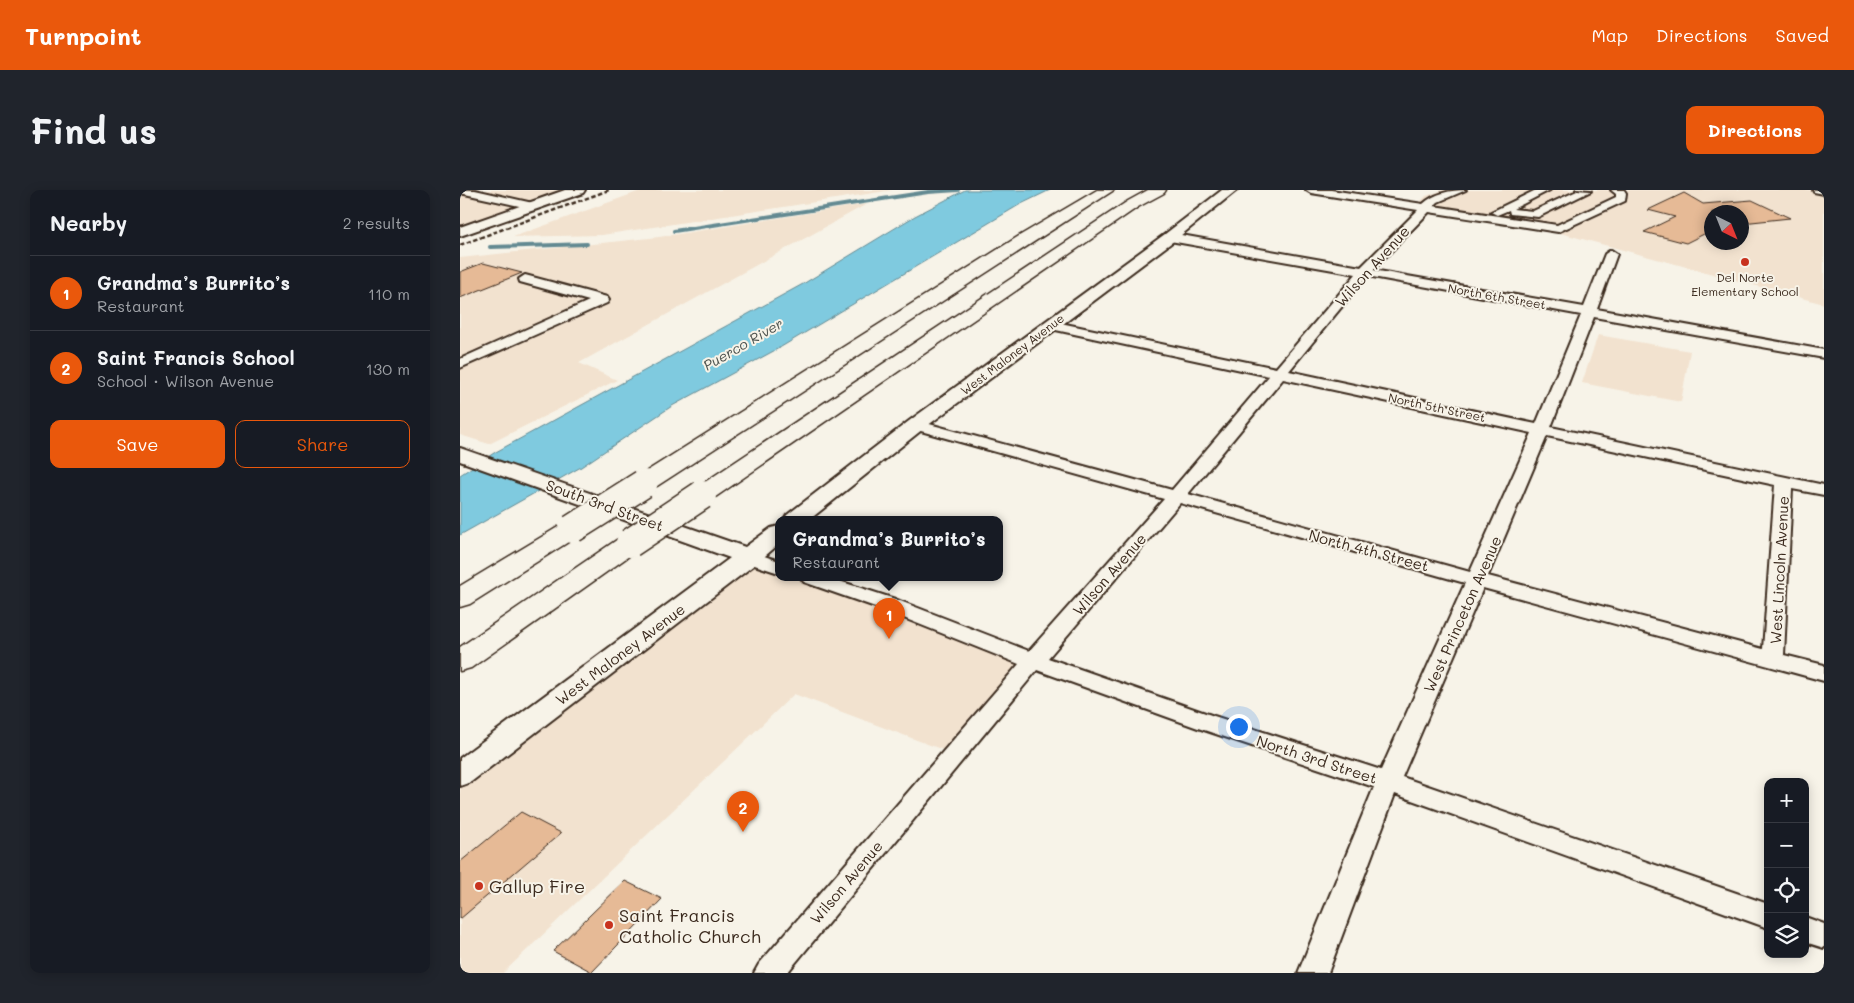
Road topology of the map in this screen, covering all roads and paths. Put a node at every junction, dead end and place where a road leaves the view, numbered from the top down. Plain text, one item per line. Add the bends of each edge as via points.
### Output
1 (460, 190) edge
2 (578, 190) edge
3 (1107, 190) edge
4 (1158, 190) edge
5 (1230, 190) edge
6 (1311, 190) edge
7 (1461, 190) edge
8 (1545, 190) edge
9 (1581, 190) edge
10 (1616, 190) edge
11 (1818, 190) edge
12 (1824, 191) edge
13 (533, 206) junction
14 (1424, 208) junction
15 (1502, 209) junction
16 (1483, 218) junction
17 (460, 232) edge
18 (1170, 237) junction
19 (1611, 254) dead end
20 (1365, 271) junction
21 (525, 279) dead end
22 (1590, 313) junction
23 (1051, 325) junction
24 (1824, 354) edge
25 (460, 364) edge
26 (1281, 374) junction
27 (916, 425) junction
28 (1541, 430) junction
29 (467, 456) edge
30 (1784, 481) junction
31 (1824, 490) edge
32 (1176, 498) junction
33 (800, 516) edge
34 (775, 536) edge
35 (749, 556) junction
36 (775, 566) edge
37 (1478, 580) junction
38 (820, 581) edge
39 (460, 598) edge
40 (1773, 659) junction
41 (1033, 660) junction
42 (460, 661) edge
43 (1824, 673) edge
44 (460, 774) edge
45 (1388, 782) junction
46 (1764, 915) edge
47 (1809, 930) edge
48 (1824, 936) edge
49 (769, 973) edge
50 (1313, 973) edge

1 - 13 street
2 - 13 main road
3 - 39 highway, bridge via 1024,239
4 - 42 highway, bridge via 630,543
5 - 18 main road, West Maloney Avenue
6 - 14 street
7 - 14 street, Wilson Avenue via 1434,200
8 - 15 street
9 - 15 street via 1586,192 1534,215
10 - 16 street via 1621,193 1621,199 1558,229
11 - 12 street
13 - 17 main road
14 - 16 street
14 - 20 street, Wilson Avenue
15 - 16 street
18 - 20 street, North 6th Street
18 - 23 main road, West Maloney Avenue
19 - 22 street, West Princeton Avenue
20 - 22 street, North 6th Street
20 - 26 street, Wilson Avenue
21 - 25 street via 602,300
22 - 24 street, North 6th Street
22 - 28 street, West Princeton Avenue
23 - 26 street, North 5th Street
23 - 27 main road, West Maloney Avenue
26 - 28 street, North 5th Street
26 - 32 street, Wilson Avenue
27 - 32 street, North 4th Street
27 - 33 main road, West Maloney Avenue
28 - 30 street, North 5th Street
28 - 37 street, West Princeton Avenue
29 - 35 main road, South 3rd Street
30 - 31 street, North 5th Street
30 - 40 street, West Lincoln Avenue
32 - 37 street, North 4th Street
32 - 41 street, Wilson Avenue
34 - 35 main road, West Maloney Avenue
35 - 36 street
35 - 44 main road, West Maloney Avenue
37 - 40 street, North 4th Street
37 - 45 street, West Princeton Avenue
38 - 41 street, North 3rd Street
40 - 43 street, North 4th Street
41 - 45 street, North 3rd Street
41 - 49 street, Wilson Avenue
45 - 46 street, North 3rd Street
45 - 50 street, West Princeton Avenue
47 - 48 street

